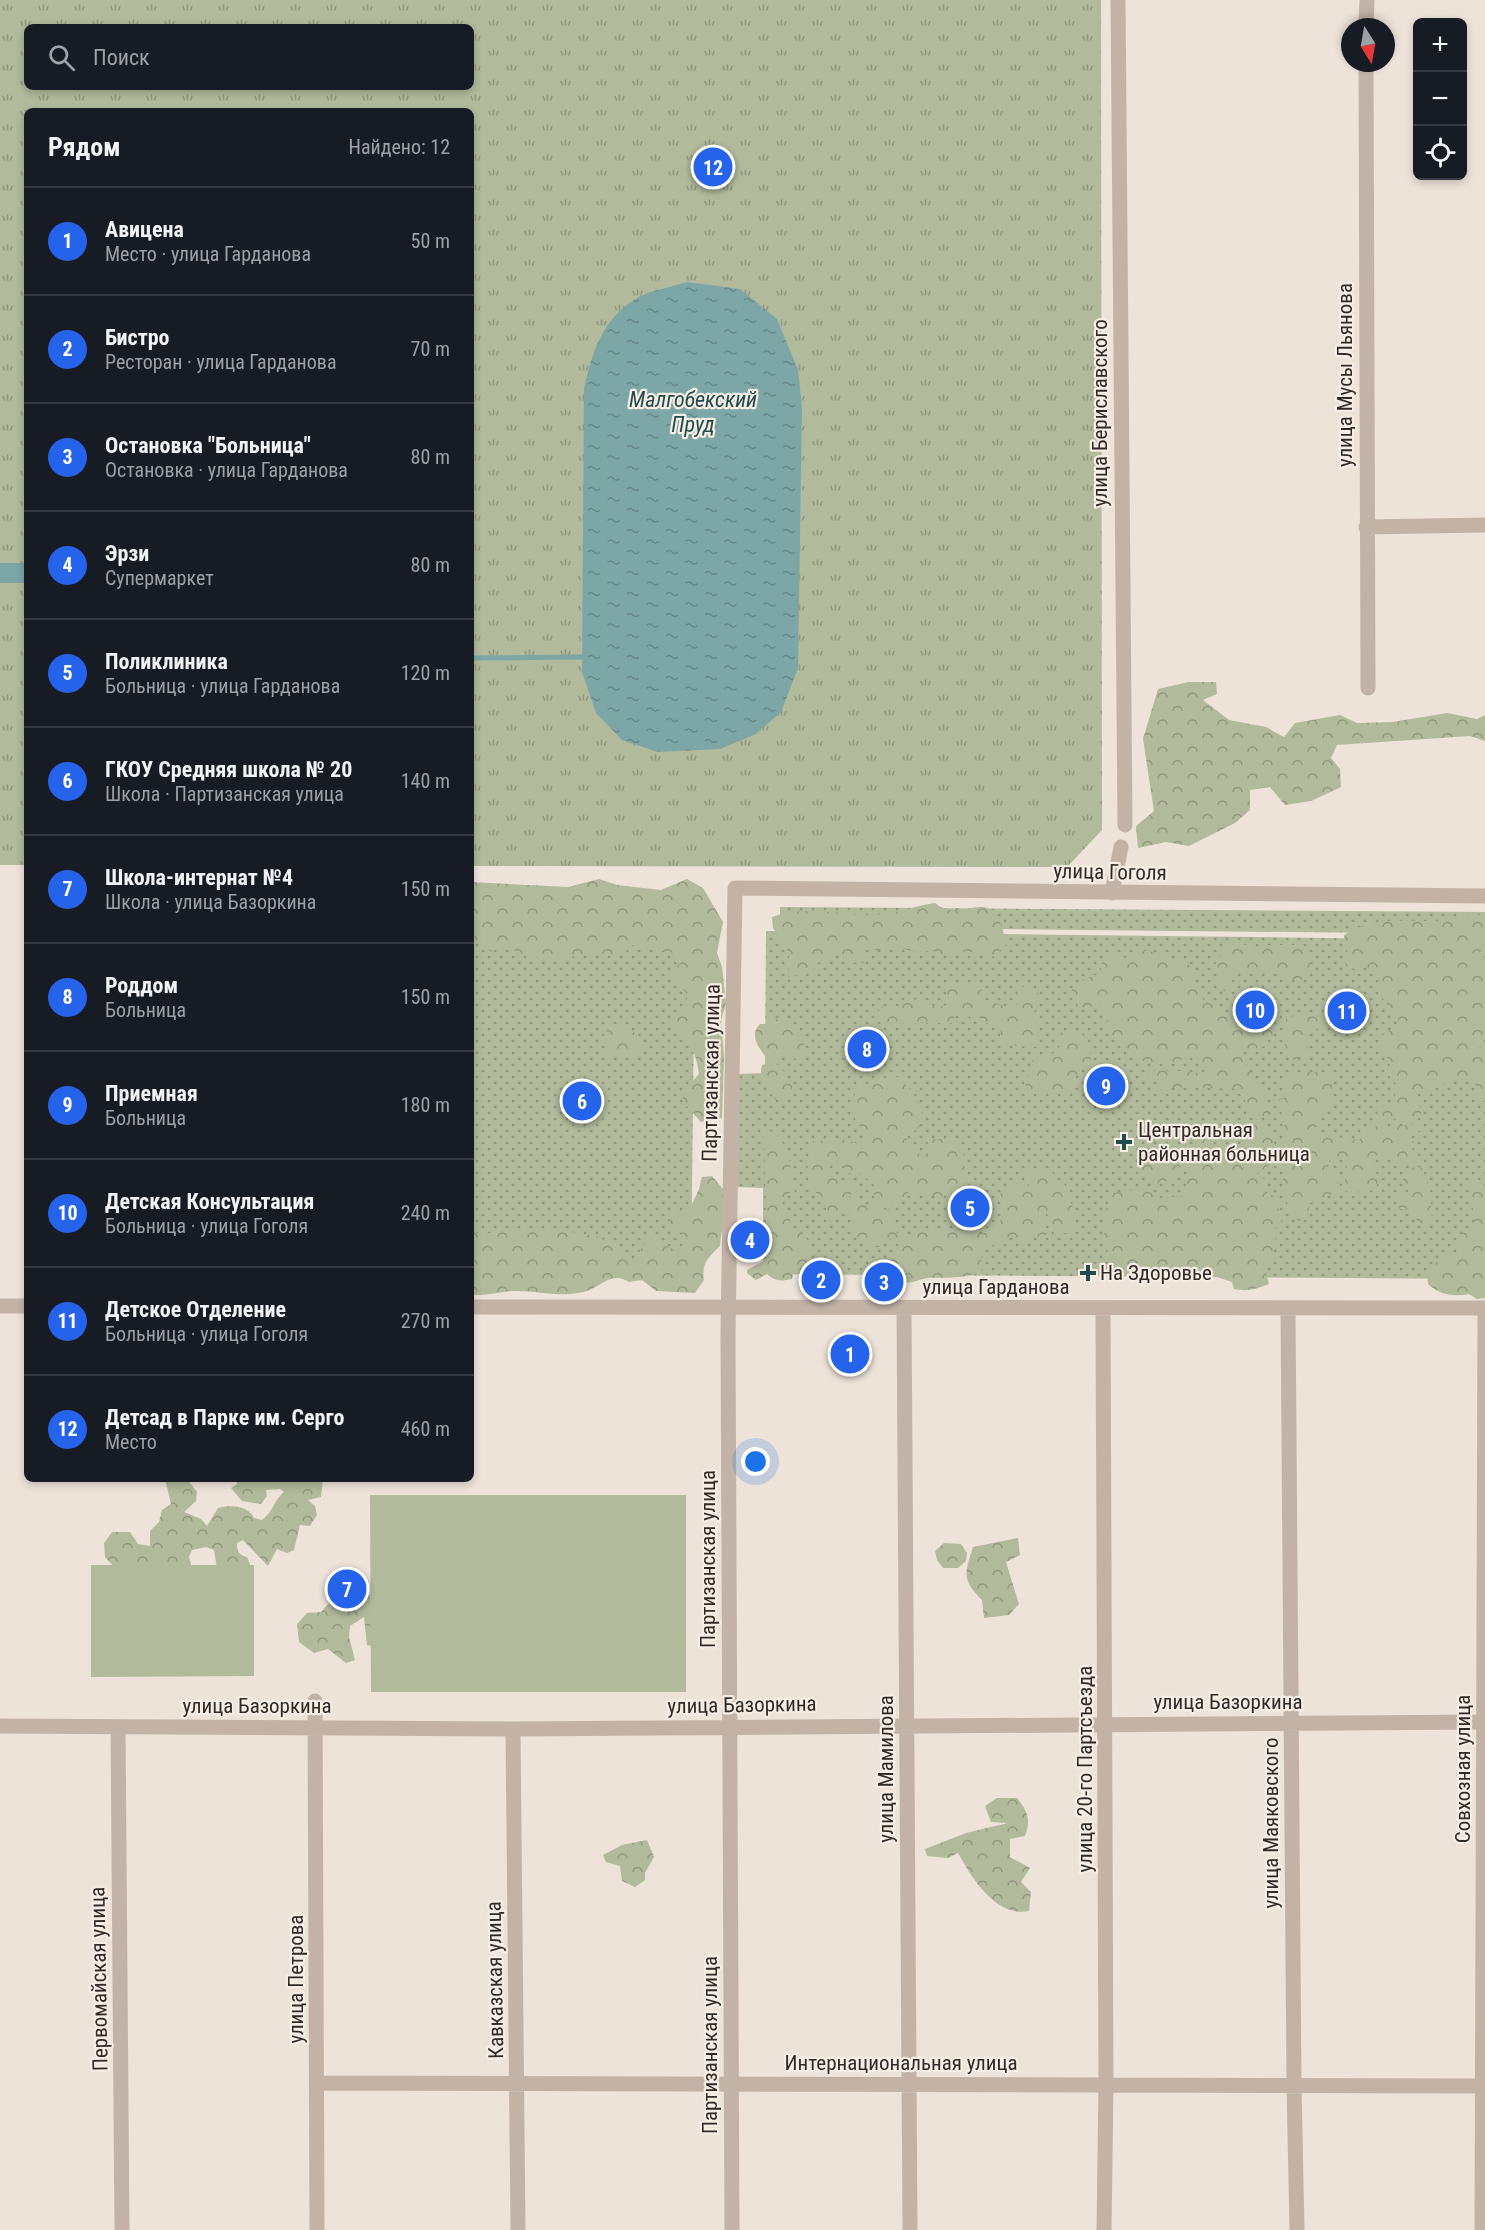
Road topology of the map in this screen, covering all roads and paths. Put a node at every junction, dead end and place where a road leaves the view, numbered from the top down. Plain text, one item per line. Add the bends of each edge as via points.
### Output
1 (1118, 0) edge
2 (1366, 0) edge
3 (1366, 18) edge
4 (1366, 72) edge
5 (1485, 525) edge
6 (1366, 527) junction
7 (1368, 688) dead end
8 (1125, 825) dead end
9 (1121, 847) dead end
10 (735, 888) joint
11 (1112, 893) junction
12 (1485, 896) edge
13 (0, 1306) edge
14 (24, 1306) edge
15 (728, 1306) junction
16 (474, 1307) edge
17 (904, 1308) junction
18 (1103, 1308) junction
19 (1288, 1308) junction
20 (1485, 1308) edge
21 (315, 1701) dead end
22 (1484, 1722) edge
23 (1291, 1723) junction
24 (907, 1724) junction
25 (1106, 1724) junction
26 (0, 1726) edge
27 (730, 1726) junction
28 (118, 1727) junction
29 (315, 1728) junction
30 (513, 1729) junction
31 (317, 2083) junction
32 (518, 2083) junction
33 (731, 2084) junction
34 (909, 2084) junction
35 (1106, 2085) junction
36 (1294, 2085) junction
37 (1485, 2086) edge
38 (122, 2230) edge
39 (317, 2230) edge
40 (518, 2230) edge
41 (732, 2230) edge
42 (910, 2230) edge
43 (1104, 2230) edge
44 (1297, 2230) edge
45 (1482, 2230) edge

1 - 8 street, улица Бериславского
2 - 3 street
4 - 6 street, улица Мусы Льянова
5 - 6 street
6 - 7 street, улица Мусы Льянова
9 - 11 street
10 - 11 street, улица Гоголя
10 - 15 street, Партизанская улица
11 - 12 street, улица Гоголя
13 - 14 street
15 - 16 street, улица Гарданова
15 - 17 street, улица Гарданова
15 - 27 street, Партизанская улица
17 - 18 street, улица Гарданова
17 - 24 street, улица Мамилова
18 - 19 street, улица Гарданова
18 - 25 street, улица 20-го Партсъезда
19 - 20 street, улица Гарданова
19 - 23 street, улица Маяковского
20 - 22 street, Совхозная улица
21 - 29 street, улица Петрова
22 - 23 street, улица Базоркина
22 - 37 street, Совхозная улица
23 - 25 street, улица Базоркина
23 - 36 street, улица Маяковского
24 - 25 street, улица Базоркина
24 - 27 street, улица Базоркина
24 - 34 street, улица Мамилова
25 - 35 street, улица 20-го Партсъезда
26 - 28 street, улица Базоркина
27 - 30 street, улица Базоркина
27 - 33 street, Партизанская улица
28 - 29 street, улица Базоркина
28 - 38 street, Первомайская улица
29 - 30 street, улица Базоркина
29 - 31 street, улица Петрова
30 - 32 street, Кавказская улица
31 - 32 street, Интернациональная улица
31 - 39 street, улица Петрова
32 - 33 street, Интернациональная улица
32 - 40 street, Кавказская улица
33 - 34 street, Интернациональная улица
33 - 41 street, Партизанская улица
34 - 35 street, Интернациональная улица
34 - 42 street, улица Мамилова
35 - 36 street, Интернациональная улица
35 - 43 street, улица 20-го Партсъезда
36 - 37 street, Интернациональная улица
36 - 44 street, улица Маяковского
37 - 45 street, Совхозная улица

